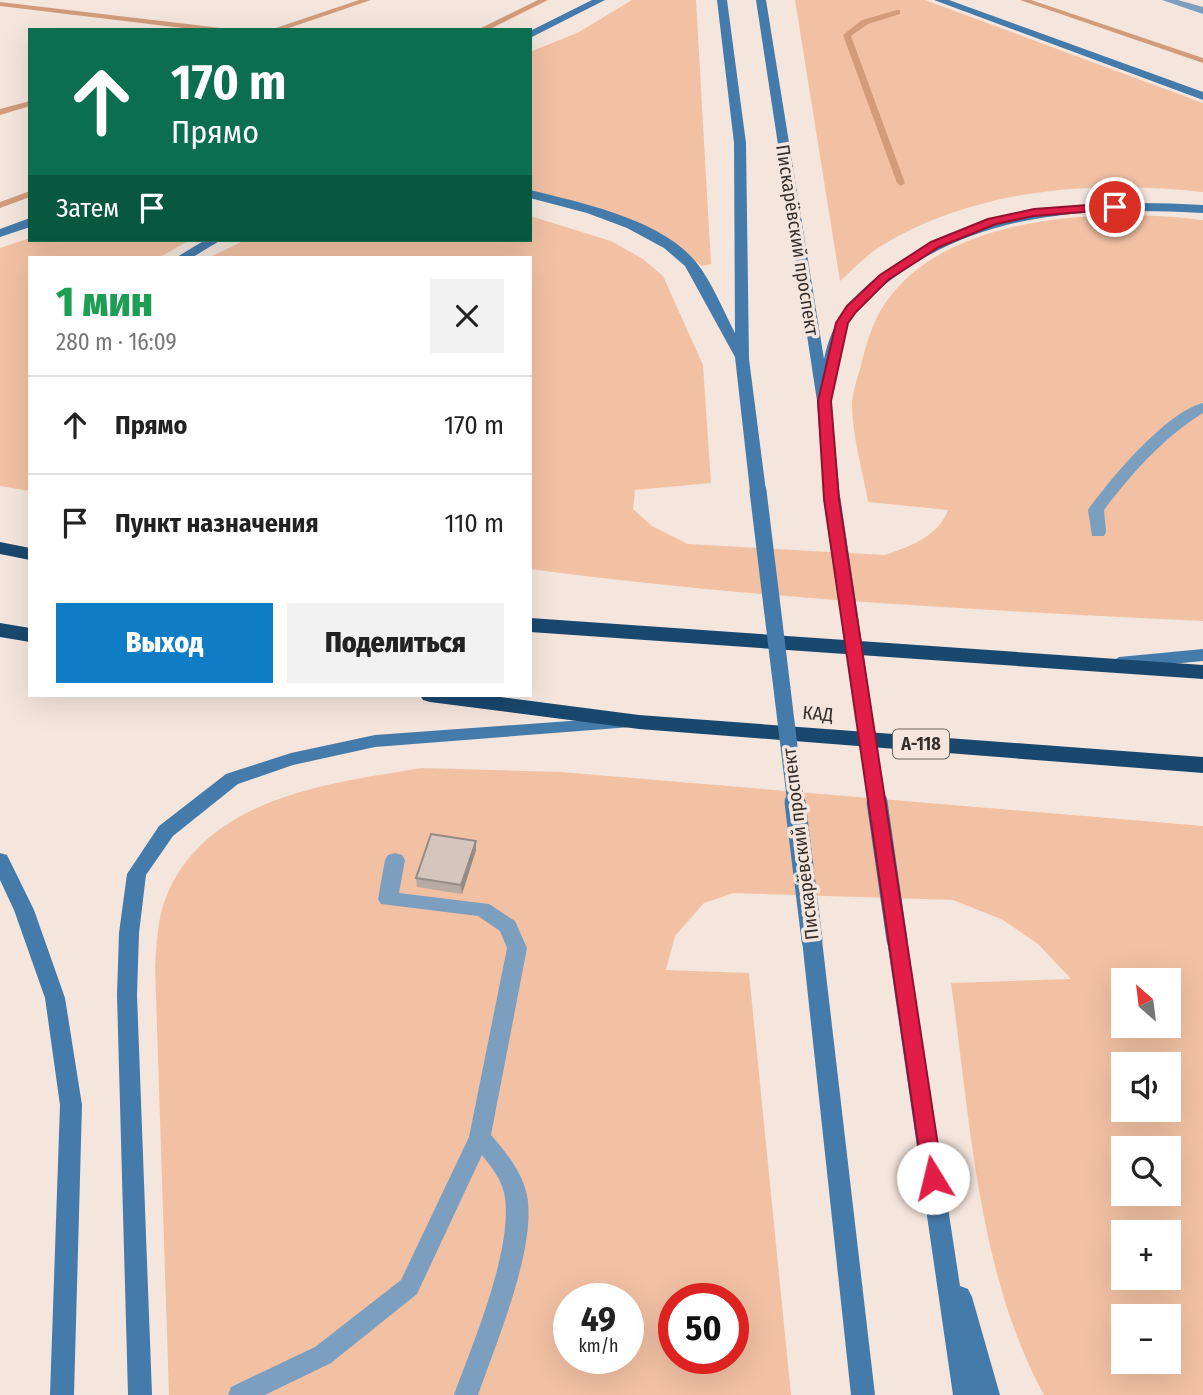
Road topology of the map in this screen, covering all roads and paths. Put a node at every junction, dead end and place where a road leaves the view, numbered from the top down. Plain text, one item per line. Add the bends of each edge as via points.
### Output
1 (600, 0) edge
2 (722, 0) edge
3 (761, 0) edge
4 (939, 0) edge
5 (1167, 0) edge
6 (1203, 12) edge
7 (532, 34) edge
8 (1203, 96) edge
9 (532, 195) edge
10 (1203, 209) edge
11 (28, 223) edge
12 (0, 233) edge
13 (210, 242) edge
14 (186, 256) edge
15 (741, 359) junction
16 (824, 401) junction
17 (1203, 407) edge
18 (1098, 532) dead end
19 (0, 548) edge
20 (28, 554) edge
21 (532, 625) edge
22 (0, 630) edge
23 (28, 635) edge
24 (1203, 655) edge
25 (1108, 664) junction
26 (1203, 671) edge
27 (445, 697) edge
28 (639, 722) junction
29 (1203, 765) edge
30 (0, 860) edge
31 (395, 860) dead end
32 (480, 1137) junction
33 (941, 1231) junction
34 (62, 1395) edge
35 (140, 1395) edge
36 (240, 1395) edge
37 (466, 1395) edge
38 (863, 1395) edge
39 (965, 1395) edge
40 (988, 1395) edge

1 - 7 main road
2 - 15 main road, Пискарёвский проспект via 740,143
3 - 16 main road, Пискарёвский проспект
4 - 8 main road
5 - 6 lane
9 - 15 main road via 632,225 669,246 691,264
10 - 16 main road via 1137,206 1034,212 993,221 935,244 884,277 852,309 838,335
11 - 12 main road
13 - 14 main road
15 - 38 main road, Пискарёвский проспект, bridge
16 - 33 main road, Пискарёвский проспект, bridge via 832,499
17 - 18 lane via 1177,422 1122,476 1096,510
19 - 20 highway
21 - 25 highway
22 - 23 highway
24 - 25 main road
25 - 26 highway
27 - 28 highway, КАД / А-118
28 - 29 highway, КАД / А-118
28 - 35 main road via 418,736 325,750 232,779 166,831 137,874 129,945
30 - 34 main road via 55,998 71,1105
31 - 32 lane via 388,899 482,909 508,926 517,948
32 - 36 lane via 409,1287 323,1354
32 - 37 lane via 501,1161 516,1197 514,1245
33 - 39 main road, Пискарёвский проспект
33 - 40 main road

